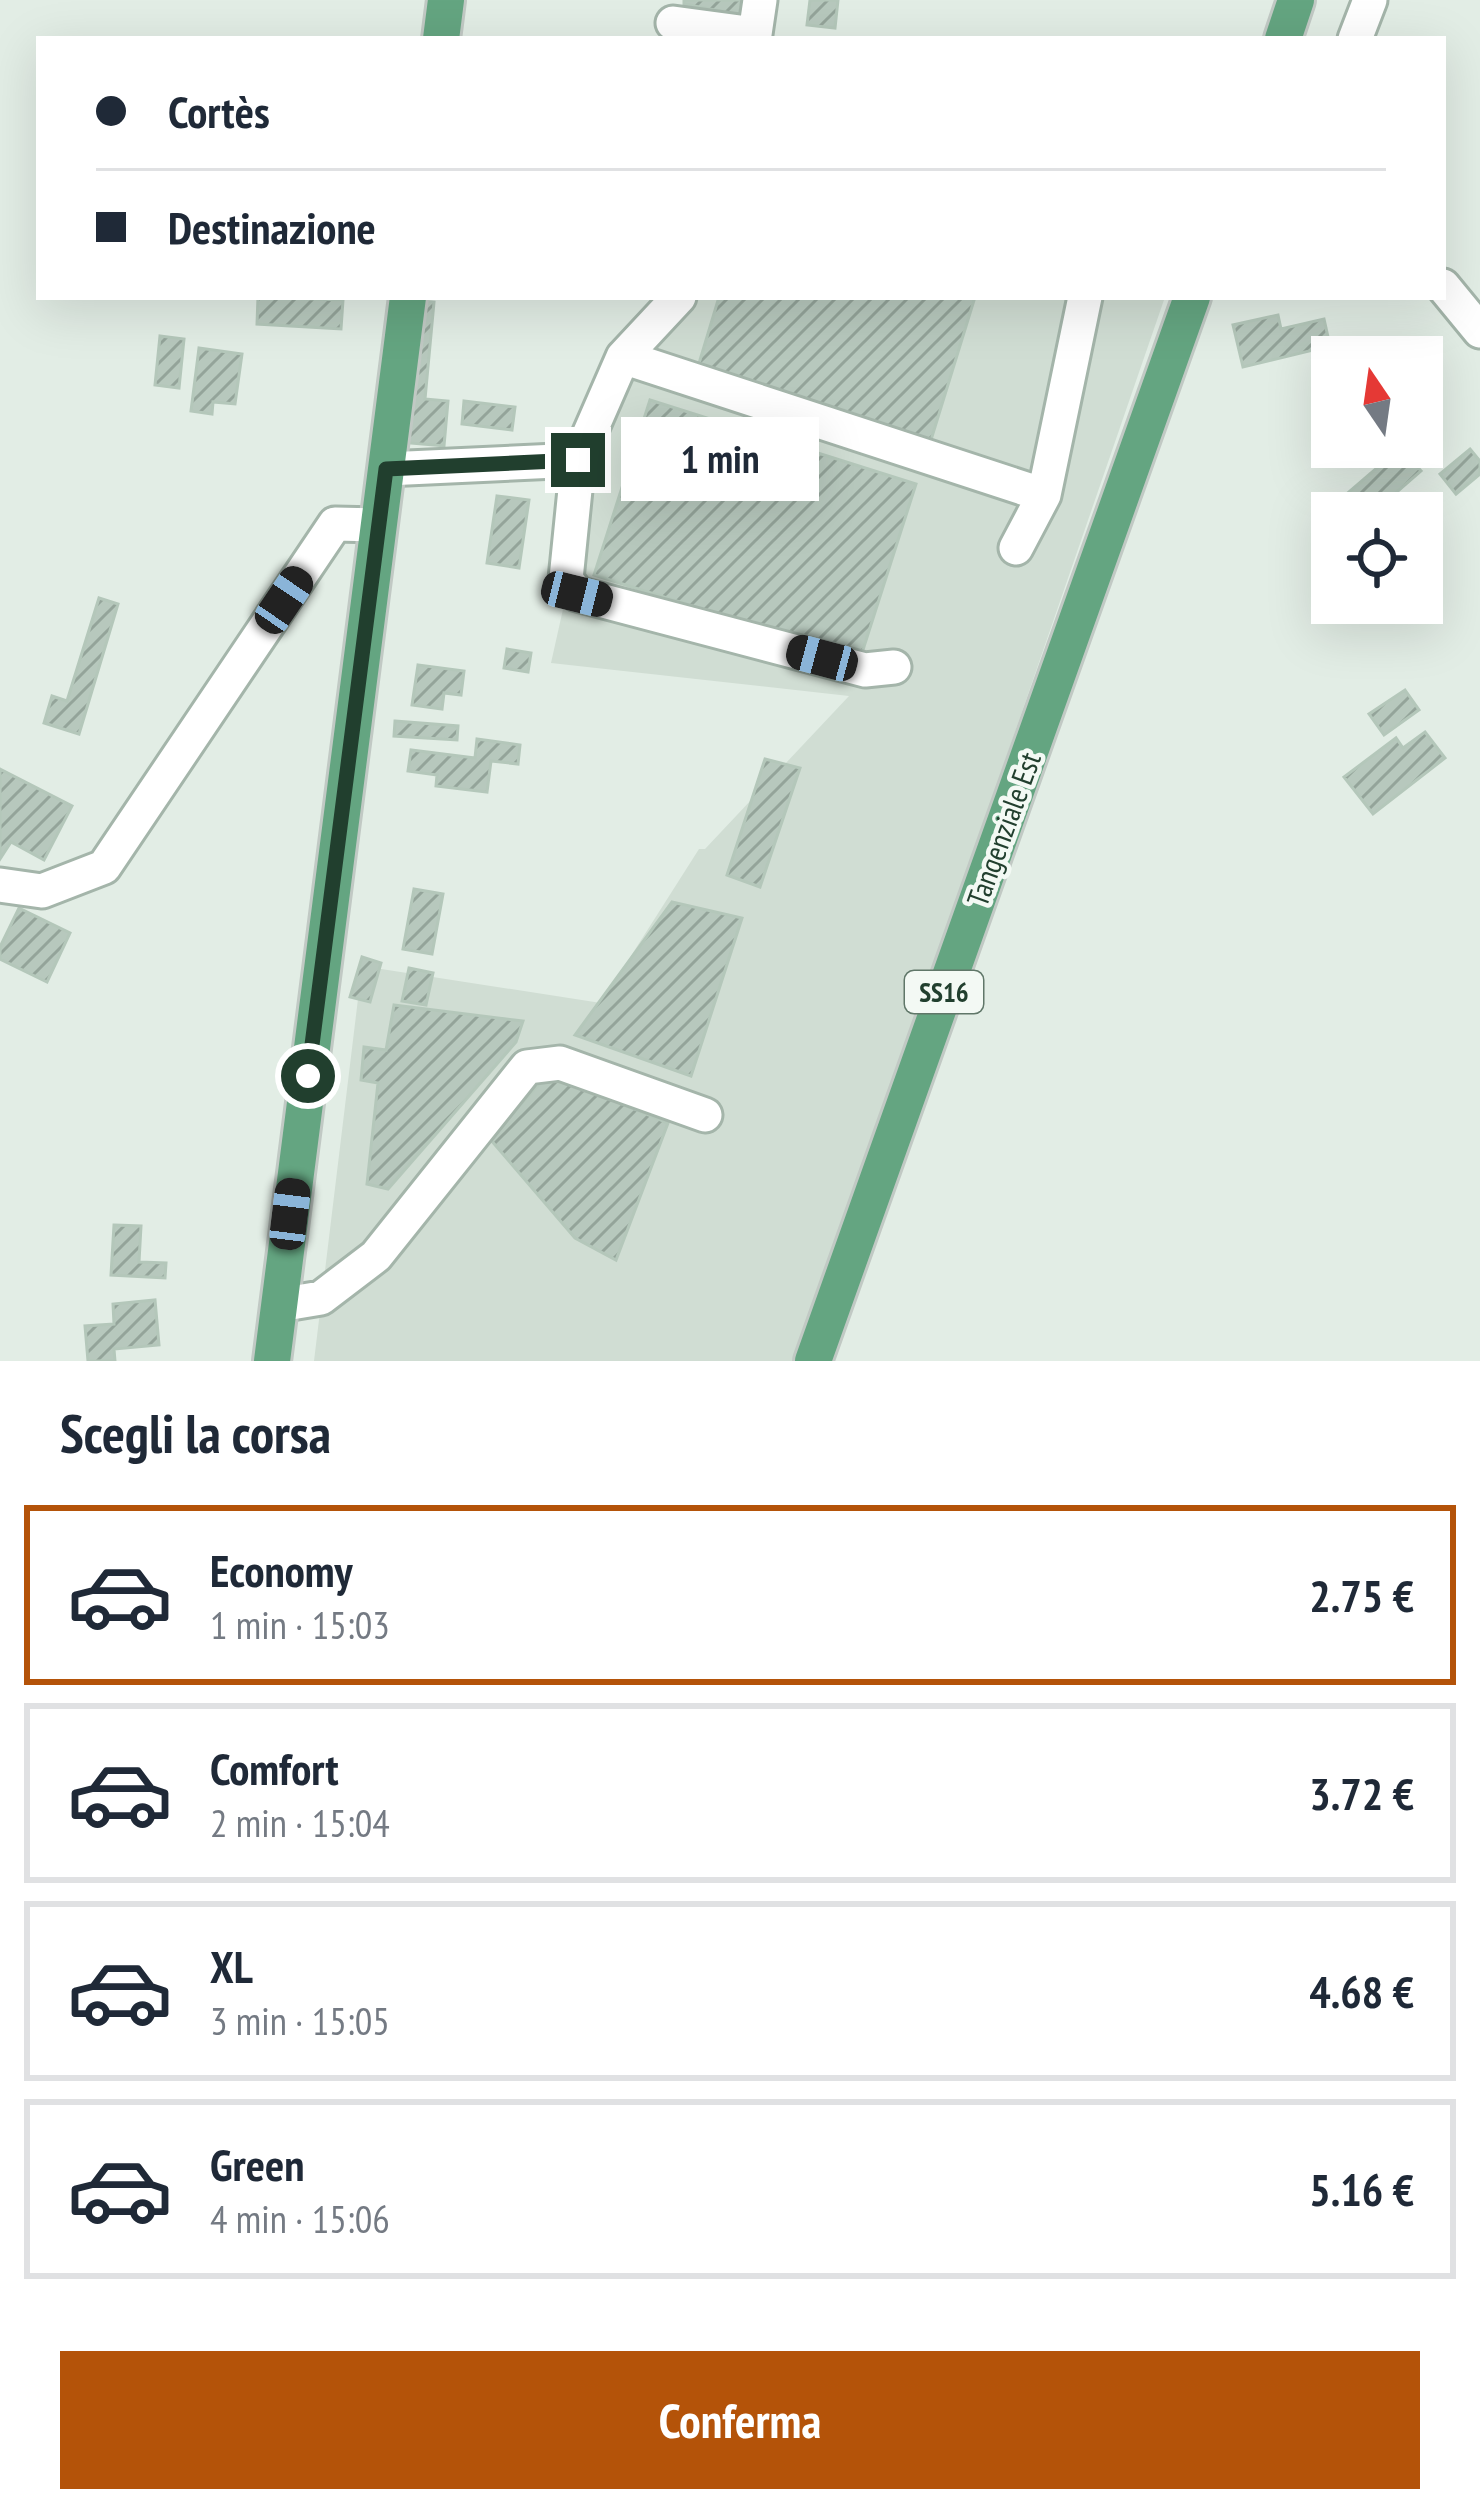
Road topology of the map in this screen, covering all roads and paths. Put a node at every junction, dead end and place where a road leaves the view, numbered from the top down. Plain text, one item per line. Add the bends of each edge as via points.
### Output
1 (446, 0) edge
2 (760, 0) edge
3 (1296, 0) edge
4 (1370, 0) edge
5 (673, 23) dead end
6 (441, 36) edge
7 (1283, 36) edge
8 (1356, 36) edge
9 (1446, 290) edge
10 (408, 300) edge
11 (677, 300) edge
12 (1084, 300) edge
13 (1191, 300) edge
14 (1480, 331) edge
15 (623, 357) junction
16 (578, 460) junction
17 (386, 469) junction
18 (1044, 495) junction
19 (379, 525) junction
20 (1016, 548) dead end
21 (894, 667) dead end
22 (0, 884) edge
23 (705, 1115) dead end
24 (279, 1305) junction
25 (272, 1361) edge
26 (813, 1361) edge

1 - 6 main road
2 - 5 street via 755,34
3 - 7 main road
4 - 8 street
9 - 14 street
10 - 17 main road
11 - 15 street
12 - 18 street
13 - 26 main road, Tangenziale Est / SS16
15 - 16 street
15 - 18 street
16 - 17 street
16 - 21 street via 566,579 577,594 865,670
17 - 19 main road
18 - 20 street
19 - 22 street via 335,524 104,867 42,891
19 - 24 main road
23 - 24 street via 560,1064 527,1067 376,1256 321,1298
24 - 25 main road

